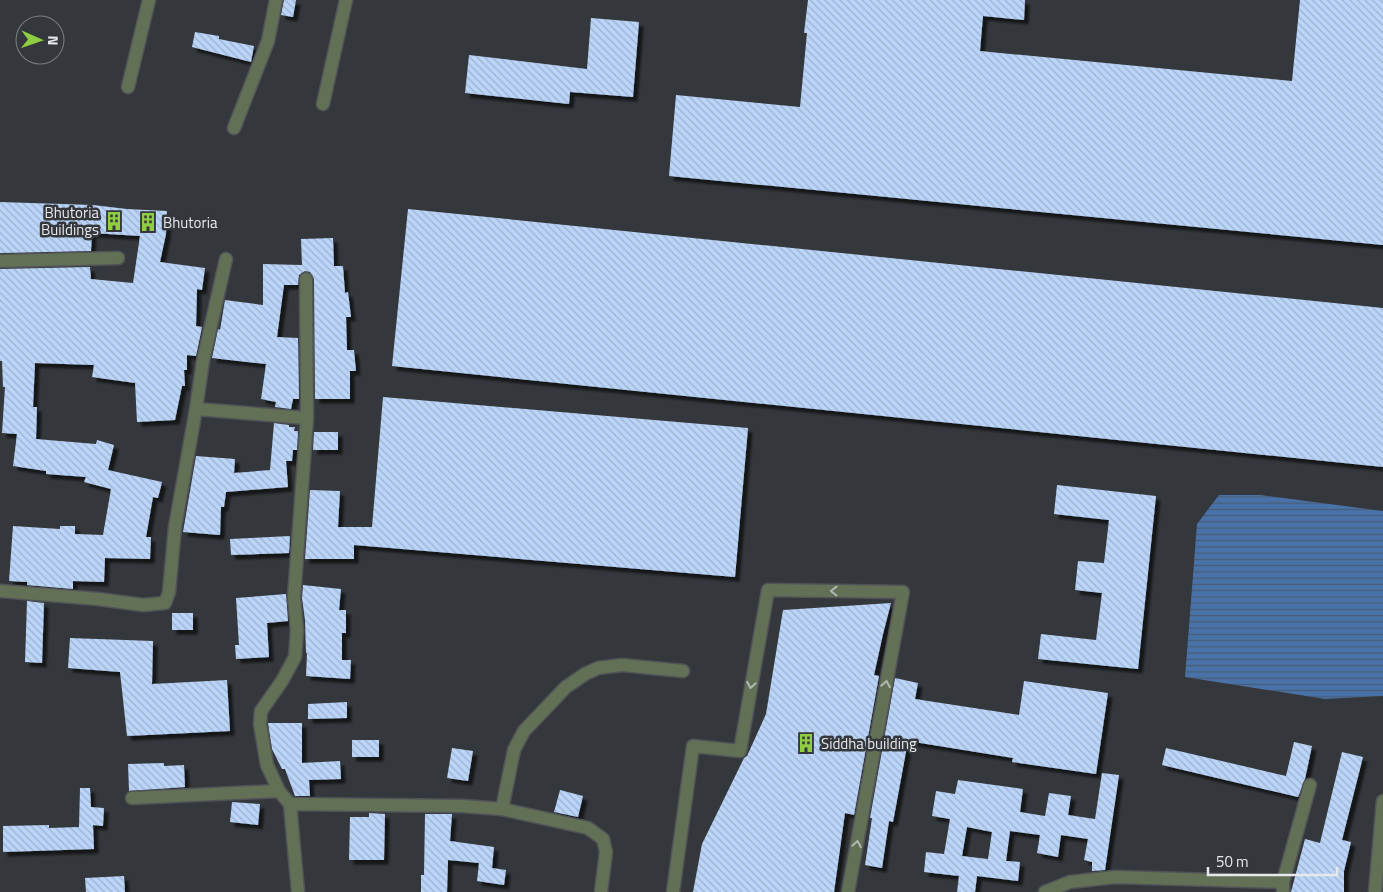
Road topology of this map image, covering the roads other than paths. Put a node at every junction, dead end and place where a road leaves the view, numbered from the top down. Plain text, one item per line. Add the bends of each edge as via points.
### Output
1 (149, 0) edge
2 (276, 0) edge
3 (346, 0) edge
4 (128, 87) dead end
5 (323, 104) dead end
6 (234, 128) dead end
7 (118, 258) dead end
8 (226, 259) dead end
9 (0, 261) edge
10 (306, 279) dead end
11 (196, 409) junction
12 (307, 418) junction
13 (0, 591) edge
14 (683, 671) dead end
15 (1310, 785) dead end
16 (280, 791) junction
17 (132, 798) dead end
18 (1383, 801) edge
19 (290, 804) junction
20 (502, 809) junction
21 (1283, 887) edge
22 (298, 892) edge
23 (601, 892) edge
24 (673, 892) edge
25 (848, 892) edge
26 (1045, 892) edge
27 (1375, 892) edge

1 - 4 street
2 - 6 street via 268,41
3 - 5 street
7 - 9 street
8 - 11 street via 203,361
10 - 12 street
11 - 12 street
11 - 13 street via 165,603 143,606
12 - 16 street via 294,598 295,657 262,711 260,724 267,765
14 - 20 street via 622,665 598,668 566,687 524,731 517,744
15 - 21 street
16 - 17 street
16 - 19 street
18 - 27 street
19 - 20 street
19 - 22 street
20 - 23 street via 588,828 603,839 606,852
21 - 26 street via 1115,877 1070,882
25 -> 24 street via 903,592 768,590 740,751 693,746

